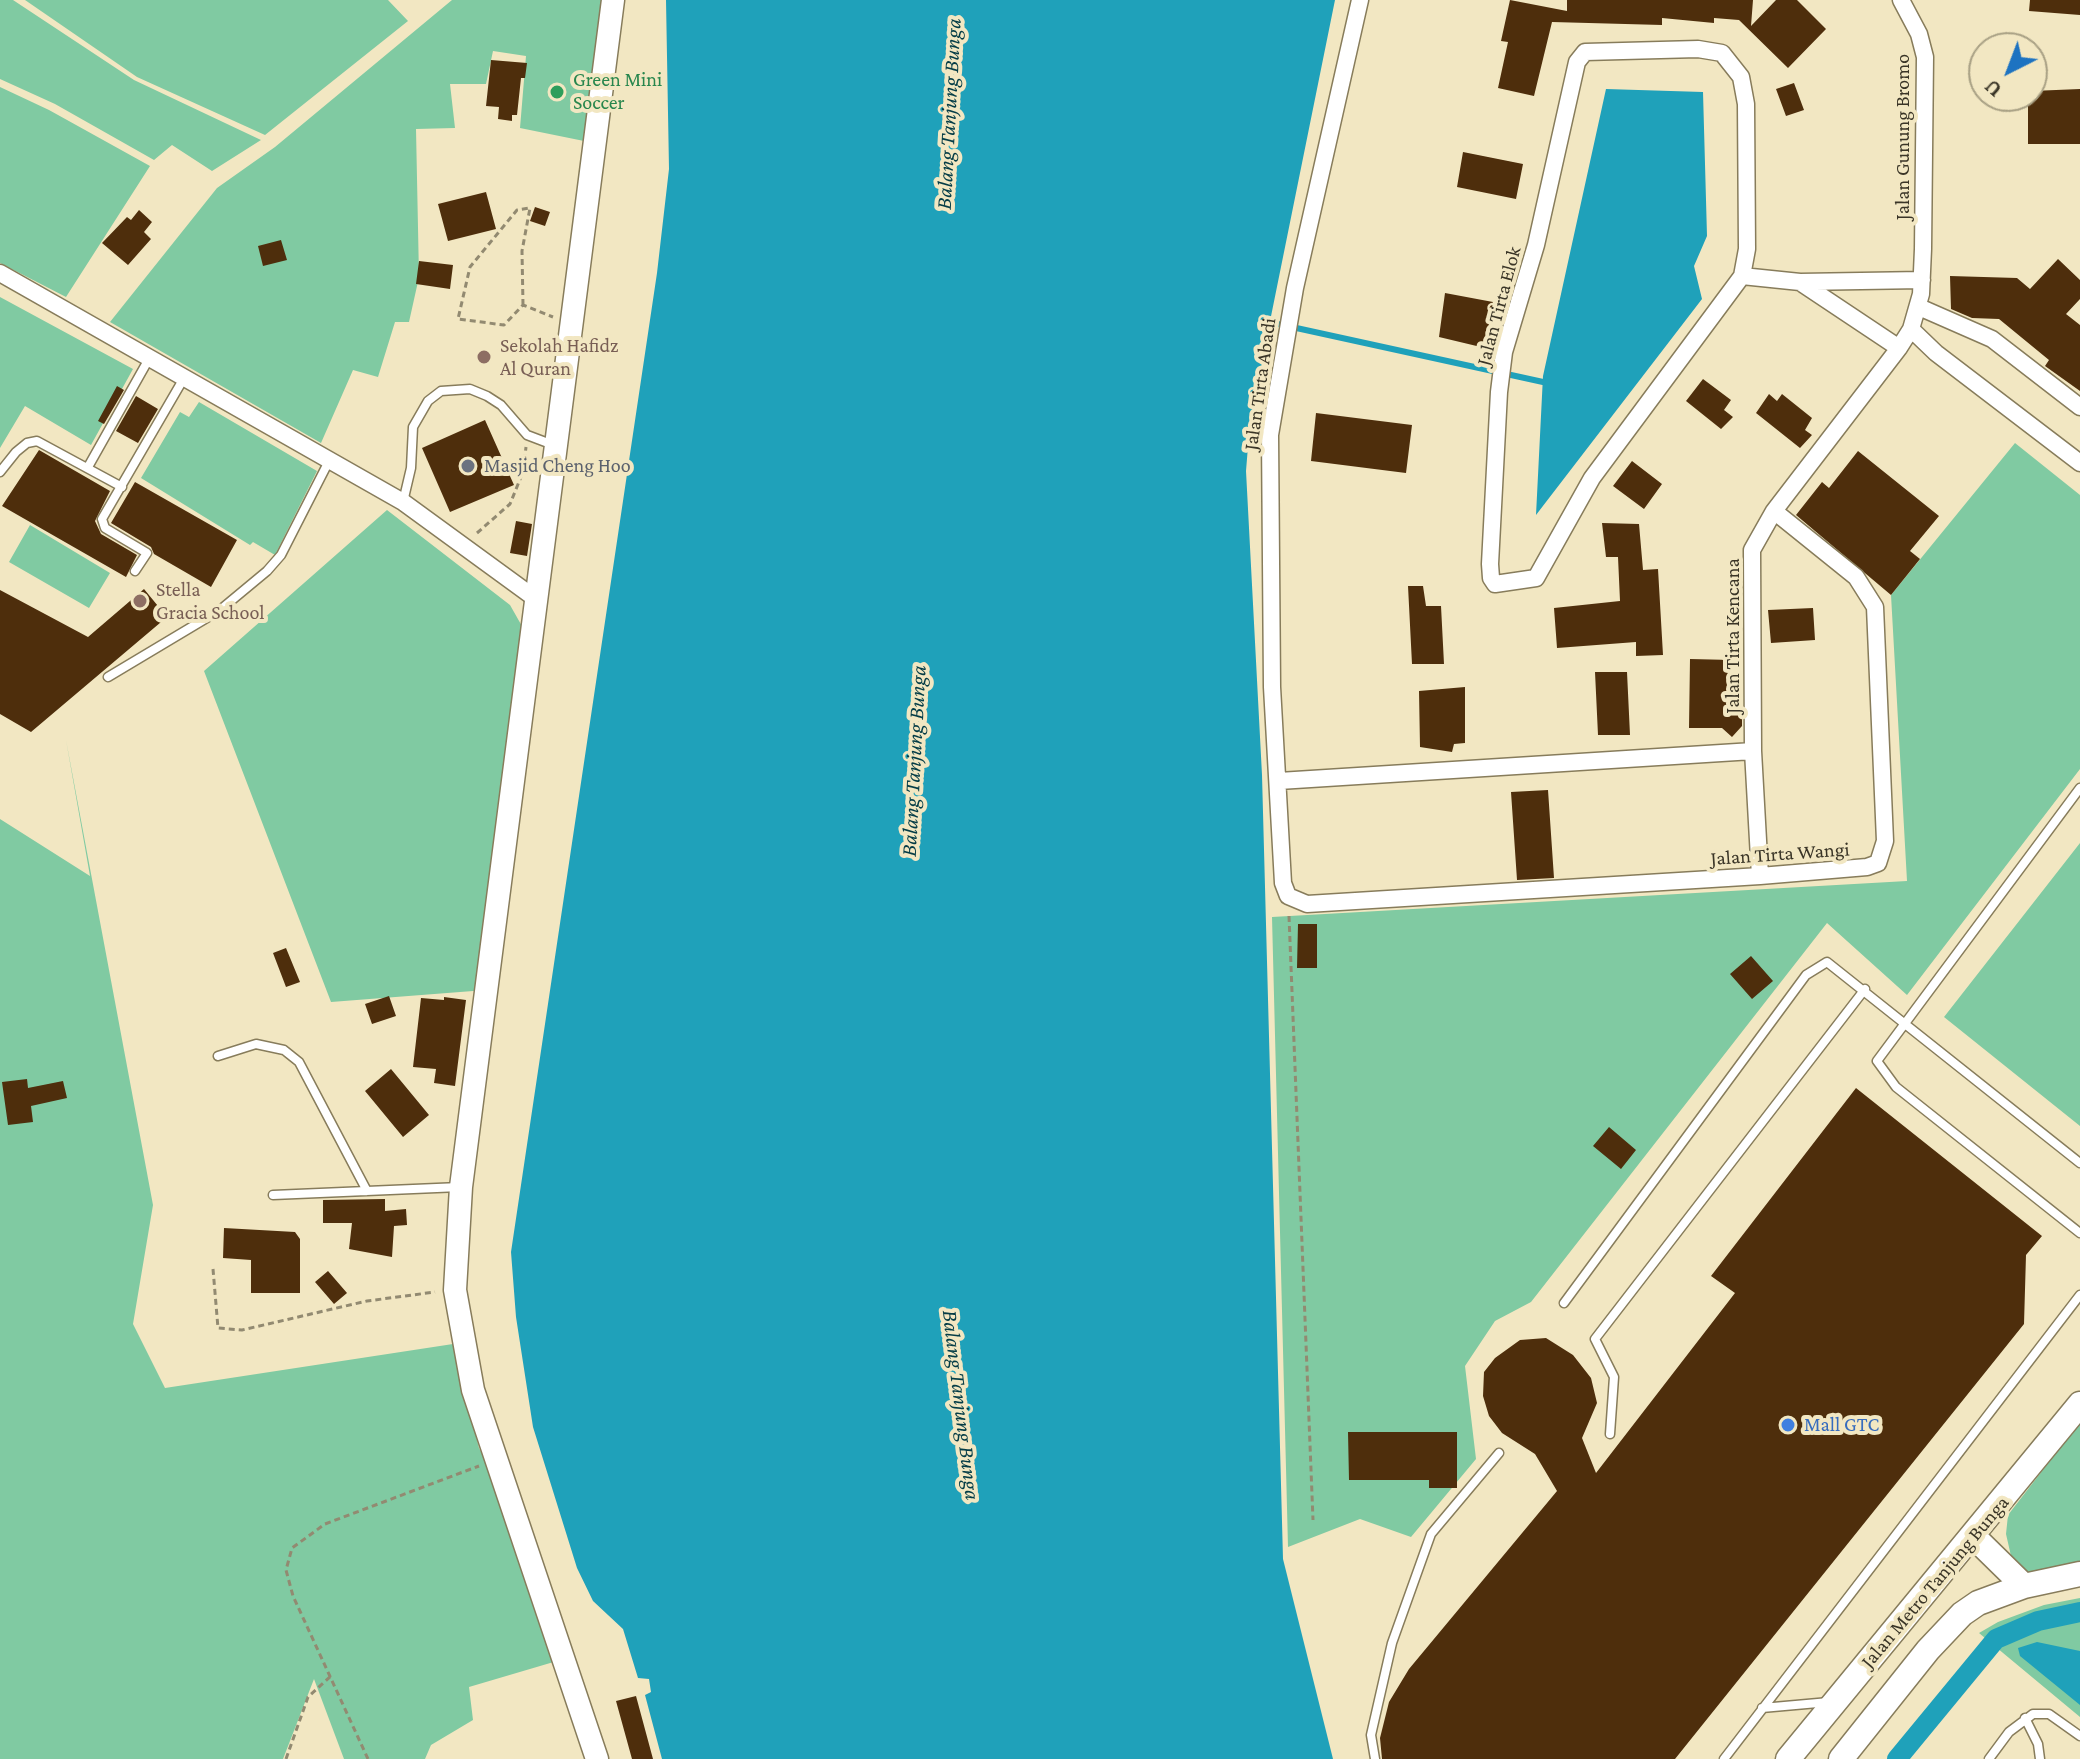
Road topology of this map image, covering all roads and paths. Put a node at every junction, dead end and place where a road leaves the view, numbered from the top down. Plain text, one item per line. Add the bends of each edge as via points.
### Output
1 (613, 0) edge
2 (1360, 0) edge
3 (1906, 2) edge
4 (0, 273) edge
5 (1742, 276) junction
6 (1922, 280) junction
7 (1800, 282) junction
8 (523, 305) junction
9 (1919, 307) junction
10 (570, 323) junction
11 (1911, 329) junction
12 (1899, 348) junction
13 (150, 357) junction
14 (185, 378) junction
15 (2080, 407) edge
16 (527, 435) junction
17 (556, 446) junction
18 (329, 461) junction
19 (2080, 463) edge
20 (88, 467) junction
21 (0, 472) edge
22 (122, 487) junction
23 (403, 502) junction
24 (1774, 511) junction
25 (458, 544) junction
26 (135, 571) dead end
27 (536, 599) junction
28 (108, 677) dead end
29 (1753, 751) junction
30 (1279, 781) junction
31 (2080, 788) edge
32 (1760, 876) junction
33 (1288, 896) junction
34 (1865, 989) junction
35 (1905, 1023) junction
36 (218, 1056) dead end
37 (2080, 1163) edge
38 (461, 1187) junction
39 (367, 1191) junction
40 (273, 1195) dead end
41 (2080, 1233) edge
42 (213, 1269) dead end
43 (455, 1290) junction
44 (2080, 1295) edge
45 (1564, 1303) dead end
46 (2080, 1404) edge
47 (1610, 1434) dead end
48 (1499, 1453) dead end
49 (494, 1460) junction
50 (1313, 1520) dead end
51 (1974, 1537) junction
52 (2080, 1574) edge
53 (2024, 1586) junction
54 (332, 1675) junction
55 (1835, 1702) junction
56 (1762, 1708) junction
57 (2025, 1718) junction
58 (2080, 1736) edge
59 (286, 1759) edge
60 (368, 1759) edge
61 (597, 1759) edge
62 (1375, 1759) edge
63 (1724, 1759) edge
64 (1788, 1759) edge
65 (1841, 1759) edge
66 (1989, 1759) edge
67 (2040, 1759) edge

1 - 10 street
2 - 30 street, Jalan Tirta Abadi via 1295,288 1270,435 1272,687
3 - 6 street, Jalan Gunung Bromo via 1925,57
4 - 13 street
5 - 5 street, Jalan Tirta Elok via 1592,478 1536,578 1499,585 1490,575 1504,352 1536,245 1577,62 1585,52 1698,49 1720,52 1736,69 1746,104 1748,141
5 - 7 street
6 - 7 street
6 - 9 street, Jalan Gunung Bromo
7 - 12 street
8 - 8 path via 522,251 530,208 517,210 470,267 458,319 504,325
8 - 10 path
9 - 11 street, Jalan Tirta Kencana
9 - 15 street via 1992,339
10 - 17 street
11 - 12 street, Jalan Tirta Kencana
11 - 19 street
12 - 24 street, Jalan Tirta Kencana
13 - 14 street
13 - 20 lane
14 - 18 street
14 - 22 lane
16 - 17 lane
16 - 23 lane via 487,396 470,389 441,391 428,401 413,427
16 - 25 path via 523,472 510,504 490,525
17 - 27 street
18 - 23 street
18 - 28 lane via 281,555 267,571 220,610
20 - 21 lane via 37,441 16,452
20 - 22 lane
22 - 26 lane via 102,524 147,553
23 - 25 street
24 - 29 street, Jalan Tirta Kencana via 1751,557
24 - 32 street, Jalan Tirta Wangi via 1856,577 1873,603 1885,841 1883,857 1871,867
25 - 27 street
27 - 38 street
29 - 30 street
29 - 32 street, Jalan Tirta Kencana
30 - 33 street, Jalan Tirta Abadi
31 - 35 lane
32 - 33 street, Jalan Tirta Wangi via 1307,904
33 - 50 path
34 - 35 lane
34 - 45 lane via 1827,962 1806,975
34 - 47 lane via 1595,1339 1614,1377
35 - 37 lane
35 - 41 lane via 1877,1061 1896,1087
36 - 39 lane via 256,1044 284,1050 299,1062
38 - 39 lane
38 - 43 street
39 - 40 lane
42 - 43 path via 218,1328 242,1330 367,1301
43 - 49 street via 463,1348
44 - 56 lane
46 - 51 main road, Jalan Metro Tanjung Bunga
48 - 62 lane via 1431,1534 1392,1643 1371,1735
49 - 54 path via 325,1524 292,1548 286,1570 293,1596
49 - 61 street
51 - 53 main road
51 - 55 main road, Jalan Metro Tanjung Bunga
52 - 53 main road, Jalan Metro Tanjung Bunga
53 - 65 main road, Jalan Metro Tanjung Bunga via 1962,1614
54 - 59 path via 308,1697
54 - 60 path
55 - 56 lane
55 - 64 main road, Jalan Metro Tanjung Bunga
56 - 63 lane
57 - 58 lane via 2049,1714
57 - 66 lane
57 - 67 lane

